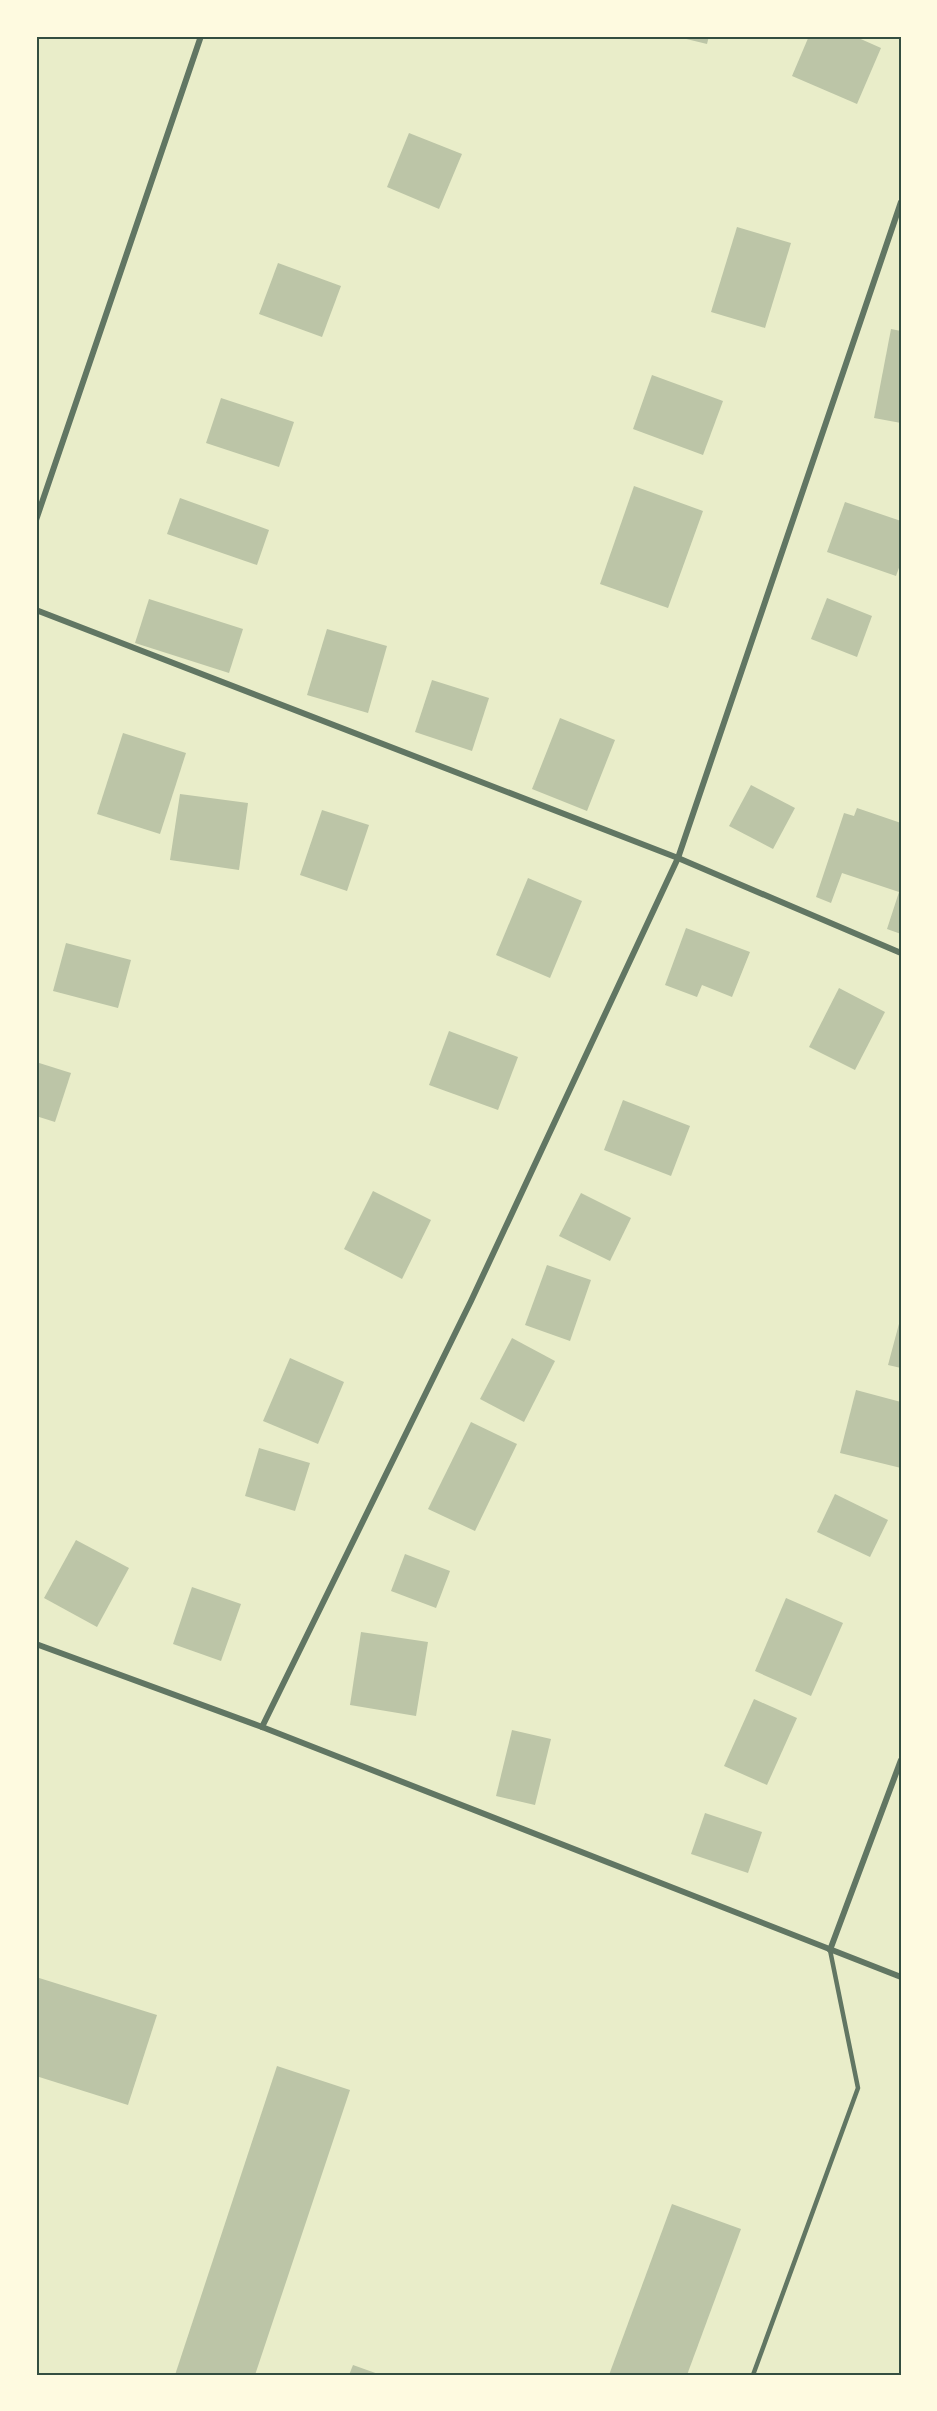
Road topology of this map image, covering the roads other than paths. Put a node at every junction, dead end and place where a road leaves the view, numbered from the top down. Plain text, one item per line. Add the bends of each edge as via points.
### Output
1 (201, 36) edge
2 (901, 202) edge
3 (36, 520) edge
4 (36, 610) edge
5 (678, 858) junction
6 (901, 953) edge
7 (36, 1644) edge
8 (262, 1727) junction
9 (901, 1760) edge
10 (830, 1950) junction
11 (901, 1977) edge
12 (753, 2375) edge

1 - 3 street
2 - 5 street
4 - 5 street
5 - 6 street
5 - 8 street via 471,1301
7 - 8 street
8 - 10 street
9 - 10 street
10 - 11 street
10 - 12 lane via 858,2088

